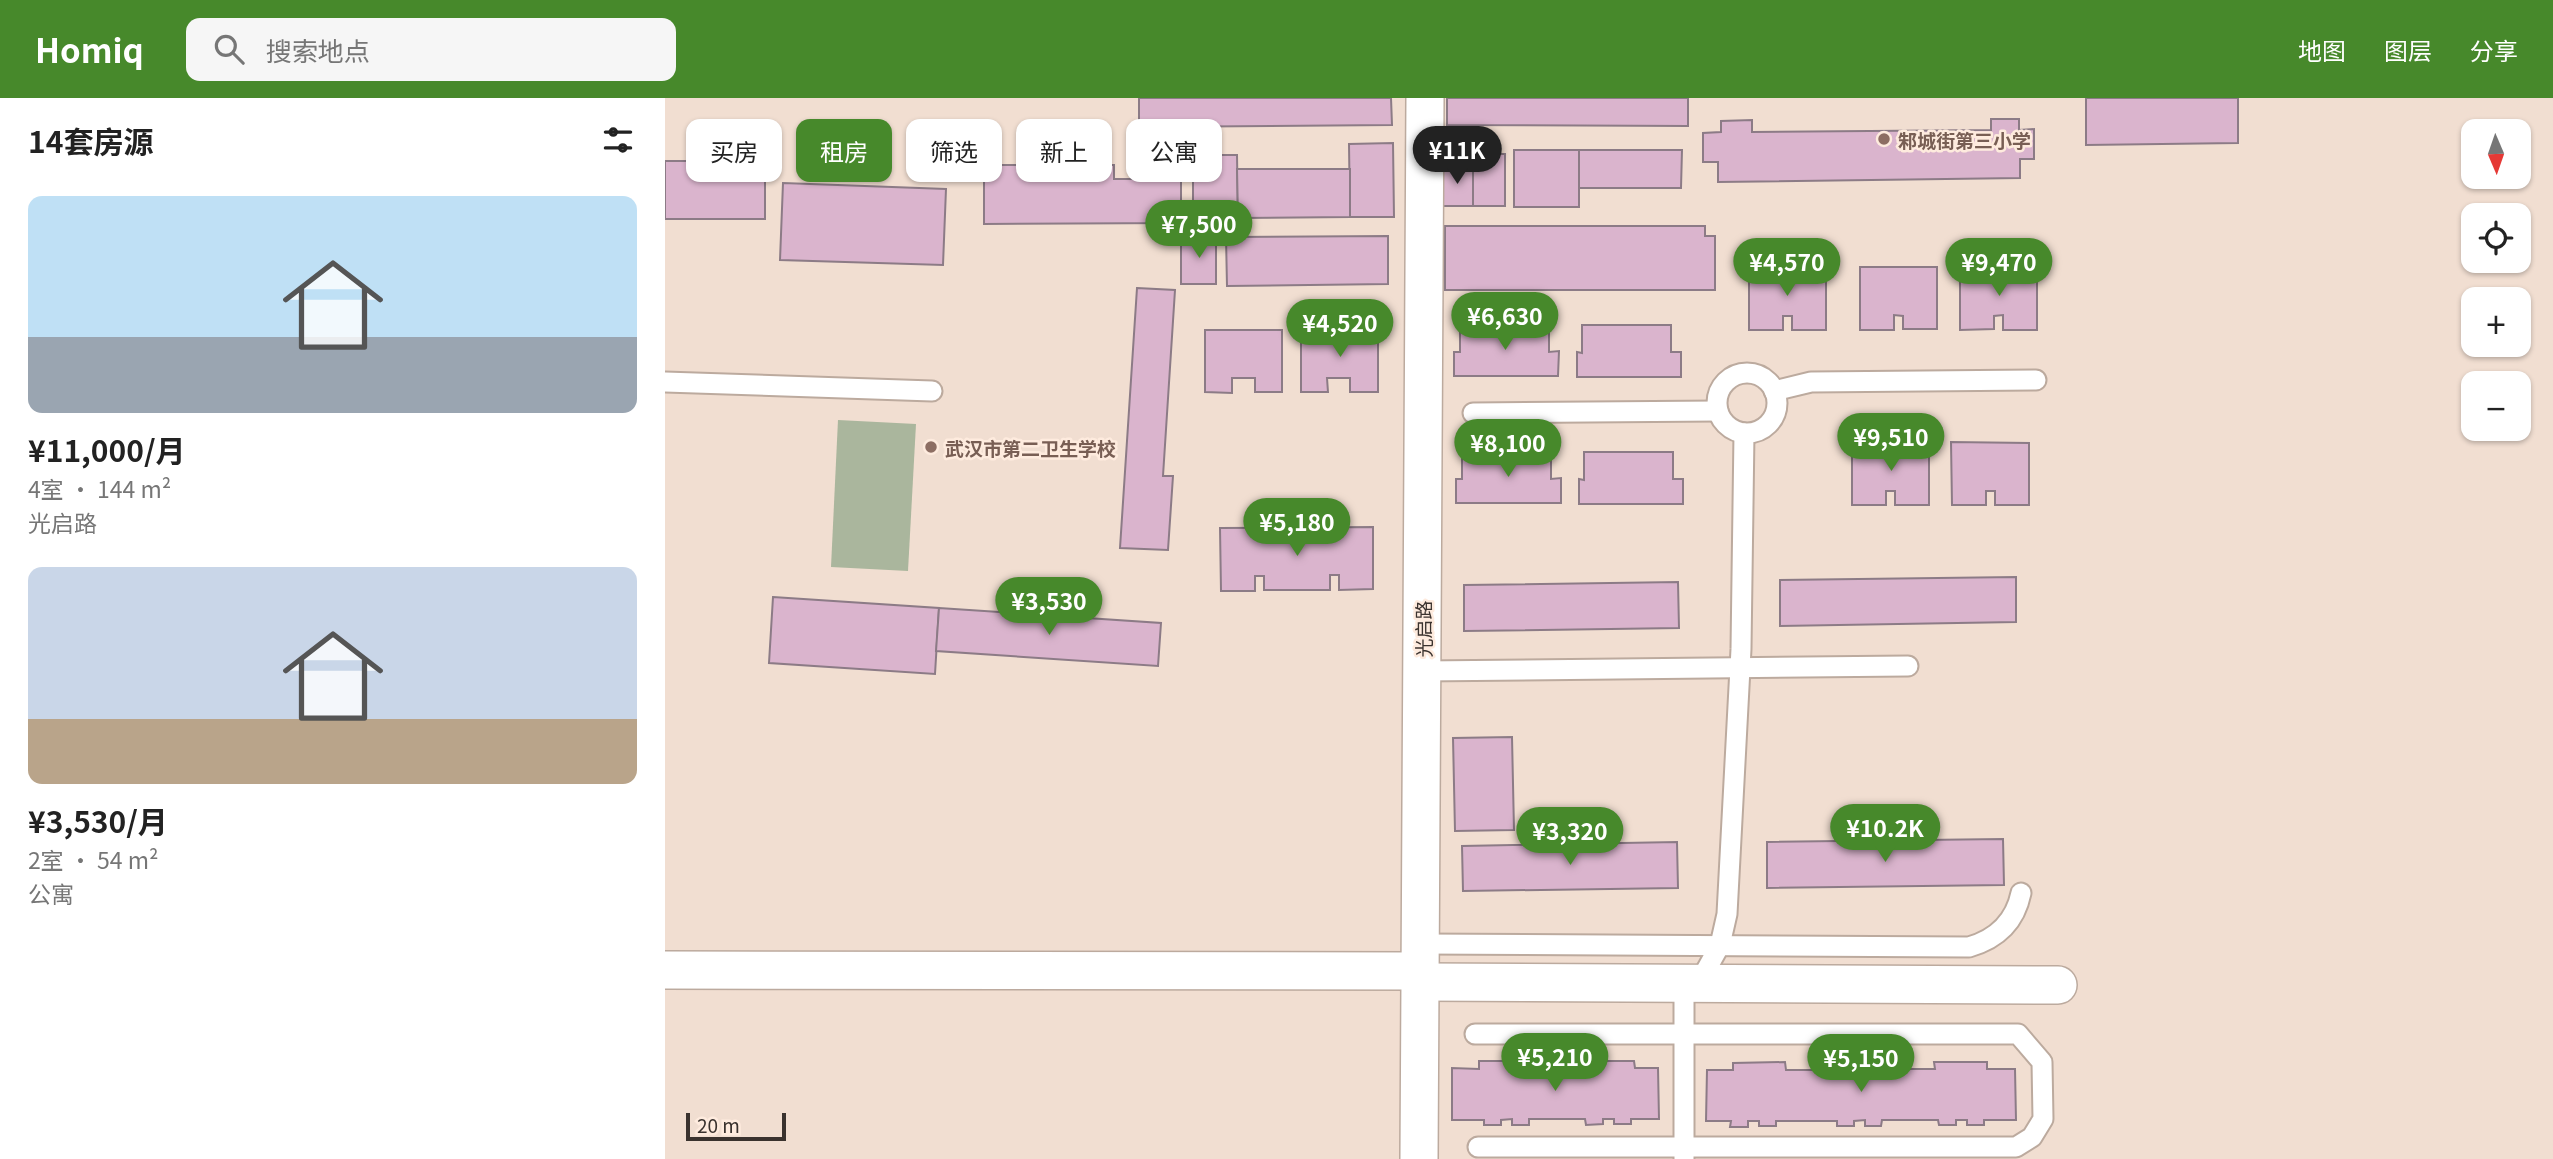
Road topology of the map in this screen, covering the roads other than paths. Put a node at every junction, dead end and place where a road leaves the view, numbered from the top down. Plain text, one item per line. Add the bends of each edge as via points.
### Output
1 (1425, 98) edge
2 (2036, 380) dead end
3 (665, 382) edge
4 (932, 391) dead end
5 (1774, 391) junction
6 (1718, 411) junction
7 (1473, 413) dead end
8 (1744, 433) junction
9 (1908, 666) dead end
10 (1740, 668) junction
11 (1422, 671) junction
12 (2021, 893) dead end
13 (1720, 945) junction
14 (1420, 966) junction
15 (665, 970) edge
16 (1691, 983) junction
17 (2058, 985) dead end
18 (1475, 1034) dead end
19 (1684, 1034) junction
20 (1478, 1146) dead end
21 (1684, 1153) edge
22 (1941, 1153) edge
23 (1419, 1159) edge

1 - 11 street, 光启路
2 - 5 lane via 1811,382
3 - 4 lane
5 - 6 lane via 1761,376 1737,375 1719,391
5 - 8 lane via 1777,408 1772,419 1755,432
6 - 7 lane
6 - 8 lane via 1725,424
8 - 10 lane
9 - 10 lane
10 - 11 lane
10 - 13 lane via 1727,914
11 - 14 street, 光启路
12 - 13 lane via 2019,906 2005,928 1969,947
13 - 14 lane
13 - 16 lane
14 - 15 street
14 - 16 street
14 - 23 street, 光启路
16 - 17 street
16 - 19 lane
18 - 19 lane
19 - 21 lane
19 - 22 lane via 2018,1034 2042,1062 2043,1119 2039,1129 2016,1147
20 - 21 lane
21 - 22 lane

